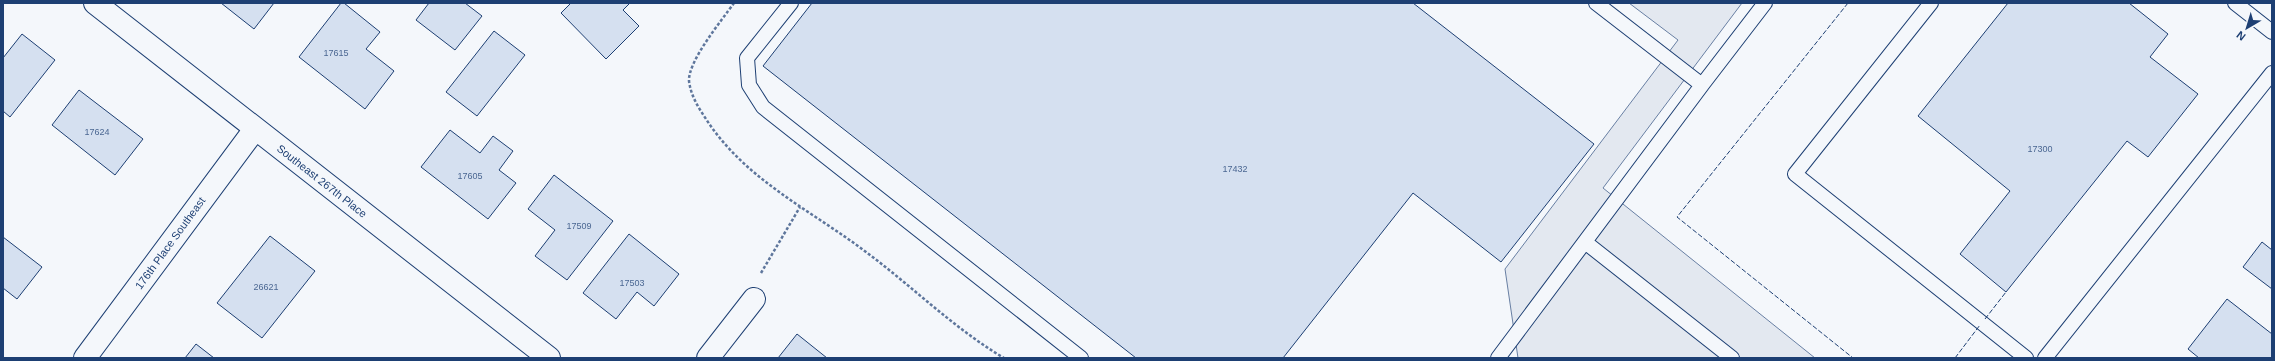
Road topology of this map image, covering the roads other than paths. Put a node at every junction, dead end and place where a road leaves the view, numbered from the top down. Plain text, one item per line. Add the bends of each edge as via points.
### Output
1 (94, 3) edge
2 (791, 3) edge
3 (1596, 3) edge
4 (1765, 3) edge
5 (1931, 3) edge
6 (2236, 3) edge
7 (2272, 32) edge
8 (2272, 73) edge
9 (1702, 85) junction
10 (255, 129) junction
11 (1585, 242) junction
12 (754, 299) road end
13 (85, 358) edge
14 (549, 358) edge
15 (708, 358) edge
16 (1081, 358) edge
17 (1498, 358) edge
18 (1732, 358) edge
19 (2026, 358) edge
20 (2045, 358) edge

1 - 10 street, Southeast 267th Place
2 - 16 lane via 747,58 749,85 763,108
3 - 9 lane
4 - 9 lane
5 - 19 lane via 1795,174
6 - 7 lane
8 - 20 lane
9 - 11 lane
10 - 13 street, 176th Place Southeast
10 - 14 street, Southeast 267th Place
11 - 17 lane
11 - 18 lane
12 - 15 street

